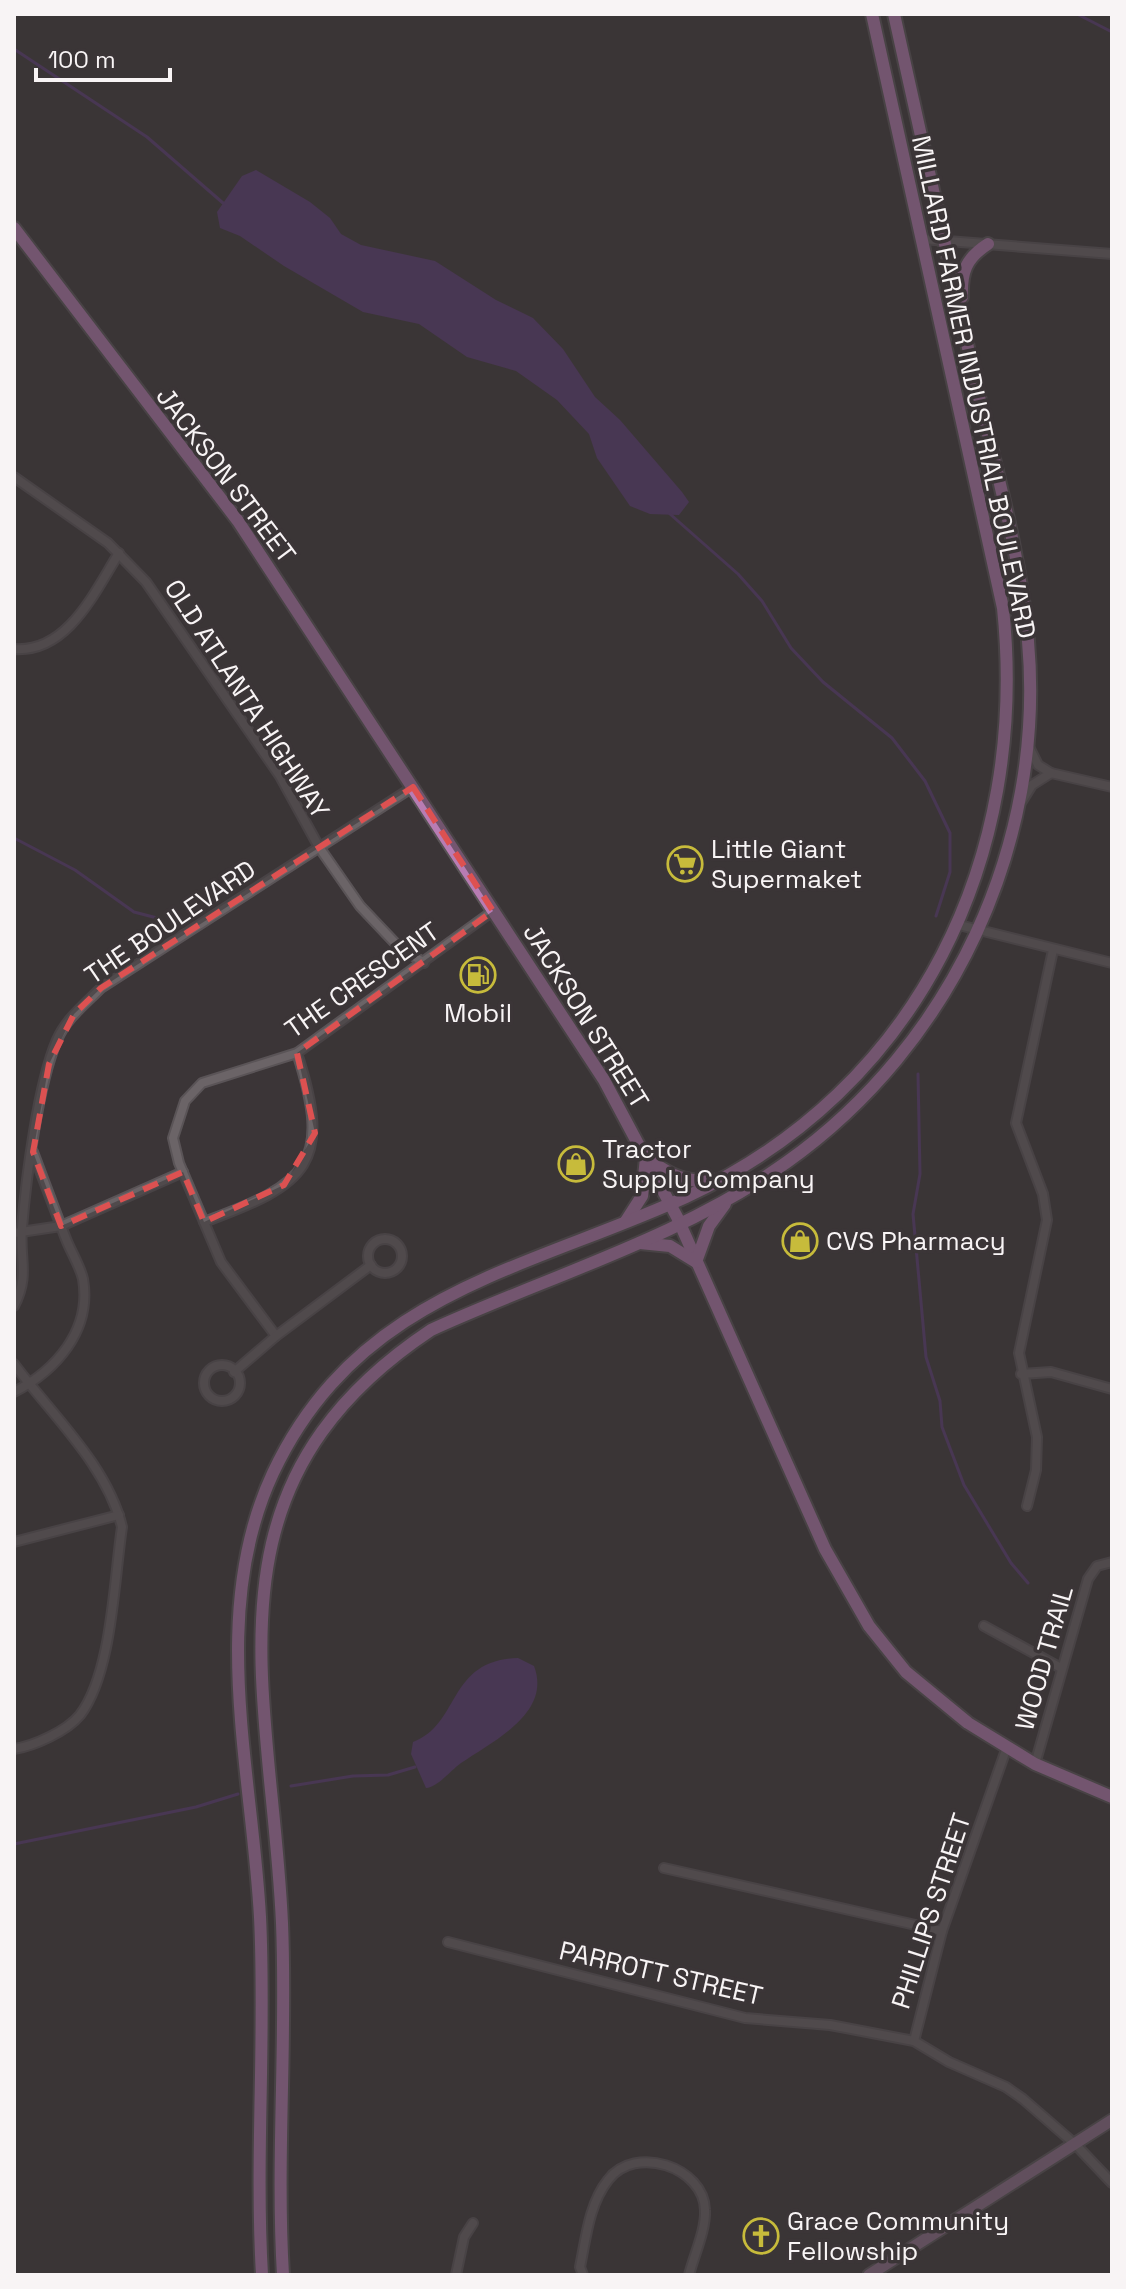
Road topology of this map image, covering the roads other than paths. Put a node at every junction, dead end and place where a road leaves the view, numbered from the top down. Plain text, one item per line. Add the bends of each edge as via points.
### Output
1 (872, 14) edge
2 (894, 14) edge
3 (14, 228) edge
4 (922, 239) junction
5 (943, 240) junction
6 (988, 244) junction
7 (1112, 254) edge
8 (963, 329) junction
9 (14, 477) edge
10 (119, 553) junction
11 (14, 649) edge
12 (1027, 745) junction
13 (1051, 773) junction
14 (413, 787) junction
15 (1112, 787) edge
16 (1017, 808) junction
17 (319, 847) junction
18 (493, 911) junction
19 (959, 925) junction
20 (977, 932) junction
21 (1053, 950) junction
22 (424, 963) junction
23 (1112, 963) edge
24 (297, 1053) junction
25 (33, 1152) junction
26 (646, 1158) junction
27 (183, 1172) junction
28 (719, 1179) junction
29 (729, 1199) junction
30 (670, 1203) junction
31 (626, 1221) junction
32 (204, 1222) junction
33 (680, 1223) junction
34 (61, 1226) junction
35 (18, 1233) edge
36 (633, 1243) junction
37 (696, 1262) junction
38 (371, 1265) junction
39 (14, 1306) edge
40 (276, 1336) junction
41 (14, 1364) edge
42 (234, 1372) junction
43 (1021, 1374) junction
44 (29, 1384) junction
45 (1112, 1389) edge
46 (14, 1392) edge
47 (1027, 1506) dead end
48 (119, 1515) junction
49 (14, 1542) edge
50 (1112, 1562) edge
51 (984, 1626) dead end
52 (1061, 1668) junction
53 (1007, 1747) junction
54 (14, 1749) edge
55 (1035, 1764) junction
56 (1112, 1797) edge
57 (664, 1868) dead end
58 (942, 1931) junction
59 (448, 1942) dead end
60 (914, 2041) junction
61 (1112, 2120) edge
62 (1076, 2145) junction
63 (1112, 2183) edge
64 (473, 2223) dead end
65 (880, 2271) edge
66 (262, 2275) edge
67 (283, 2275) edge
68 (456, 2275) edge
69 (583, 2275) edge
70 (689, 2275) edge
71 (869, 2275) edge

1 - 4 main road, MILLARD FARMER INDUSTRIAL BOULEVARD
2 - 5 main road, MILLARD FARMER INDUSTRIAL BOULEVARD
3 - 14 main road, JACKSON STREET via 238,521
4 - 5 street
4 - 19 main road, MILLARD FARMER INDUSTRIAL BOULEVARD via 1003,608 1008,659 1007,736 997,805
5 - 6 street
5 - 8 main road, MILLARD FARMER INDUSTRIAL BOULEVARD
6 - 7 street
6 - 8 main road via 963,272
8 - 12 main road, MILLARD FARMER INDUSTRIAL BOULEVARD via 1025,615
9 - 10 street, OLD ATLANTA HIGHWAY
10 - 11 street via 80,616 62,634
10 - 17 street, OLD ATLANTA HIGHWAY via 146,582 280,776
12 - 13 street via 1038,765
12 - 16 main road, MILLARD FARMER INDUSTRIAL BOULEVARD
13 - 15 street
13 - 16 street via 1032,785
14 - 17 street, THE BOULEVARD
14 - 18 main road, JACKSON STREET
16 - 20 main road, MILLARD FARMER INDUSTRIAL BOULEVARD via 1001,871
17 - 22 street, OLD ATLANTA HIGHWAY via 360,906 396,944
17 - 25 street, THE BOULEVARD via 101,988 74,1014 49,1064
18 - 22 street, THE CRESCENT
18 - 26 main road, JACKSON STREET via 604,1080
19 - 20 street
19 - 28 main road, MILLARD FARMER INDUSTRIAL BOULEVARD via 872,1057 803,1123
20 - 21 street
20 - 29 main road, MILLARD FARMER INDUSTRIAL BOULEVARD via 934,1010 884,1076 809,1145
21 - 23 street
21 - 43 street via 1016,1123 1043,1194 1047,1220 1019,1353
22 - 24 street, THE CRESCENT
24 - 27 street, THE CRESCENT via 202,1083 185,1101 173,1138
24 - 32 street via 315,1115 309,1153 284,1185 264,1199
25 - 34 street
25 - 35 street, THE BOULEVARD
26 - 28 main road via 674,1178
26 - 30 main road, JACKSON STREET
26 - 31 main road via 642,1196
27 - 32 street, THE CRESCENT
27 - 34 street
28 - 30 main road, MILLARD FARMER INDUSTRIAL BOULEVARD
29 - 33 main road, MILLARD FARMER INDUSTRIAL BOULEVARD
29 - 37 main road via 709,1226
30 - 31 main road, MILLARD FARMER INDUSTRIAL BOULEVARD
30 - 33 main road, JACKSON STREET
31 - 66 main road, MILLARD FARMER INDUSTRIAL BOULEVARD via 416,1311 376,1342 309,1412 279,1462 256,1516 241,1577 237,1644 260,1920
32 - 40 street, THE CRESCENT via 221,1262
33 - 36 main road, MILLARD FARMER INDUSTRIAL BOULEVARD
33 - 37 main road, JACKSON STREET
34 - 35 street
34 - 44 street via 83,1280 78,1329 44,1377
35 - 39 street, THE BOULEVARD via 26,1270
36 - 37 main road via 670,1246
36 - 67 main road, MILLARD FARMER INDUSTRIAL BOULEVARD via 431,1330 390,1358 345,1402 314,1444 276,1525 259,1631 282,1922
37 - 53 main road, JACKSON STREET via 825,1549 867,1624 917,1682
38 - 38 street via 385,1273 396,1270 401,1249 394,1241 377,1241 370,1249
38 - 40 street
40 - 42 street
41 - 44 street
42 - 42 street via 223,1365 210,1368 203,1377 205,1389 230,1402 241,1385
43 - 45 street via 1051,1372
43 - 47 street via 1037,1437
44 - 46 street
44 - 48 street via 95,1469
48 - 49 street
48 - 54 street via 122,1527 109,1616 90,1700 77,1718 28,1747
50 - 52 street, WOOD TRAIL via 1097,1566 1077,1609
51 - 52 street
52 - 55 street, WOOD TRAIL
53 - 55 main road, JACKSON STREET
53 - 58 street, PHILLIPS STREET
55 - 56 main road, JACKSON STREET
57 - 58 street
58 - 60 street, PHILLIPS STREET
59 - 60 street, PARROTT STREET via 745,2018 830,2025
60 - 62 street, PHILLIPS STREET via 1006,2087
61 - 62 main road
62 - 63 street, PHILLIPS STREET
62 - 65 main road
64 - 68 street via 464,2237
65 - 71 main road
69 - 70 street via 580,2267 594,2204 626,2163 643,2161 681,2170 704,2199

